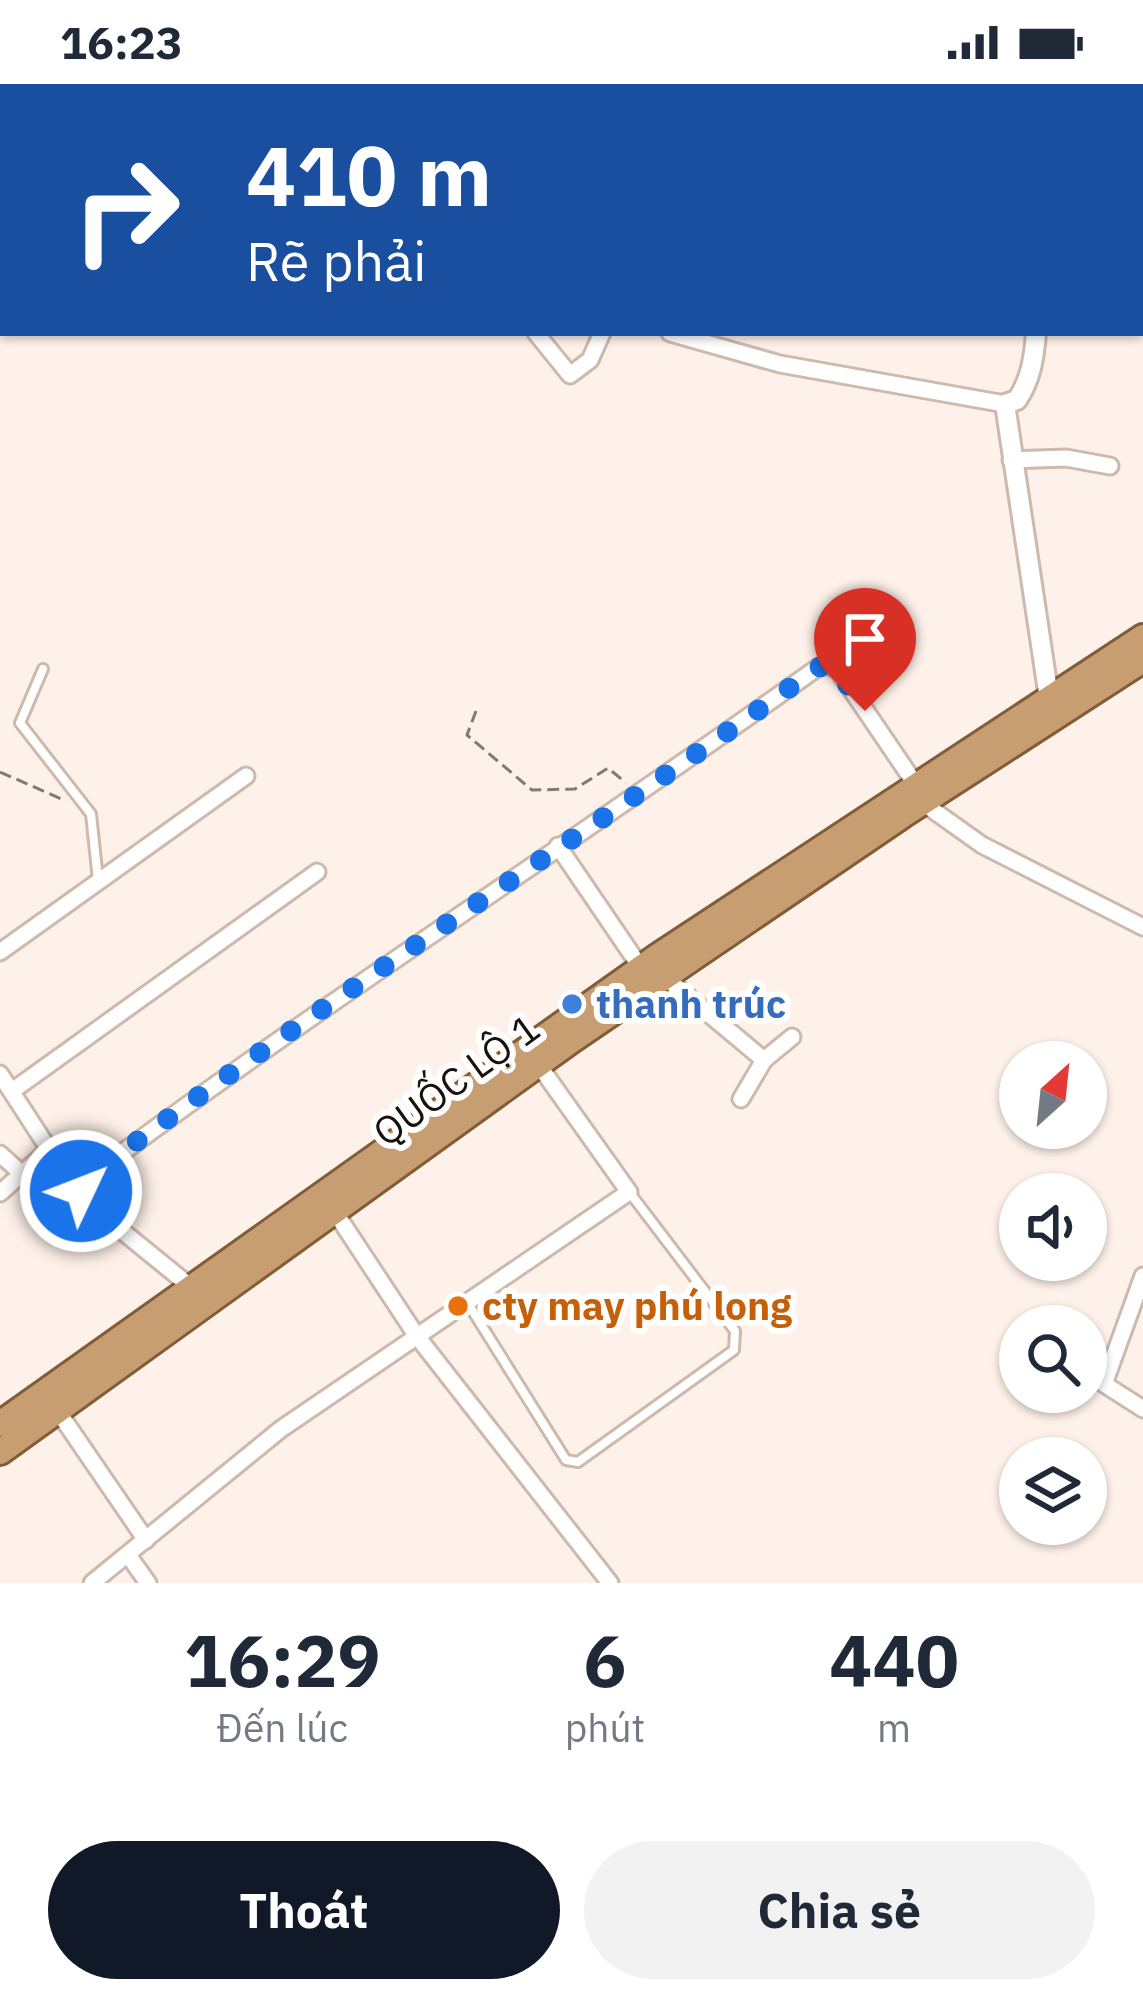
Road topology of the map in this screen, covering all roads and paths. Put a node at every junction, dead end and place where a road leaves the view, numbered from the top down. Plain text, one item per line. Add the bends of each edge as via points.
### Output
1 (538, 336) edge
2 (601, 336) edge
3 (681, 336) edge
4 (1036, 336) edge
5 (1005, 404) junction
6 (1011, 460) junction
7 (1110, 466) dead end
8 (1143, 637) edge
9 (1143, 661) edge
10 (43, 669) dead end
11 (1049, 698) junction
12 (476, 711) dead end
13 (0, 772) edge
14 (246, 776) dead end
15 (638, 794) junction
16 (920, 794) junction
17 (85, 806) junction
18 (558, 846) junction
19 (317, 872) dead end
20 (98, 881) junction
21 (1143, 927) edge
22 (0, 952) edge
23 (641, 968) junction
24 (667, 979) junction
25 (792, 1037) dead end
26 (764, 1060) junction
27 (538, 1064) junction
28 (0, 1074) edge
29 (12, 1090) junction
30 (741, 1099) dead end
31 (50, 1150) junction
32 (0, 1154) edge
33 (21, 1173) junction
34 (81, 1191) junction
35 (629, 1192) junction
36 (0, 1193) edge
37 (335, 1212) junction
38 (1143, 1276) edge
39 (191, 1288) junction
40 (467, 1302) junction
41 (416, 1335) junction
42 (1143, 1408) edge
43 (57, 1410) junction
44 (0, 1424) edge
45 (0, 1452) edge
46 (146, 1540) junction
47 (128, 1555) junction
48 (92, 1583) edge
49 (148, 1583) edge
50 (610, 1583) edge

1 - 2 street via 569,375 590,360
3 - 5 street via 781,364
4 - 5 street via 1023,391
5 - 6 street
6 - 7 street
6 - 11 street
8 - 11 highway, QUỐC LỘ 1
9 - 16 highway, QUỐC LỘ 1
10 - 17 lane via 20,723
11 - 16 highway, QUỐC LỘ 1
12 - 15 path via 467,735 532,790 575,789 608,768
13 - 17 path
14 - 20 street
15 - 16 street via 827,664
15 - 18 street
16 - 21 street via 982,845
16 - 23 highway, QUỐC LỘ 1
16 - 24 highway, QUỐC LỘ 1
17 - 20 lane
18 - 23 street
18 - 34 street via 145,1136
19 - 29 street
20 - 22 street
23 - 39 highway, QUỐC LỘ 1
24 - 26 street
24 - 27 highway, QUỐC LỘ 1
25 - 26 street
26 - 30 street
27 - 35 street
27 - 37 highway, QUỐC LỘ 1
28 - 29 street
29 - 31 street
31 - 33 street
31 - 34 street
32 - 33 street
33 - 36 street
34 - 39 street
35 - 40 street
35 - 40 lane via 737,1343 578,1462 566,1460
37 - 41 street
37 - 43 highway, QUỐC LỘ 1
38 - 42 street via 1104,1384
39 - 44 highway, QUỐC LỘ 1
40 - 41 street
41 - 46 street
41 - 50 street
43 - 45 highway, QUỐC LỘ 1
43 - 46 street
46 - 47 street
47 - 48 street
47 - 49 street

